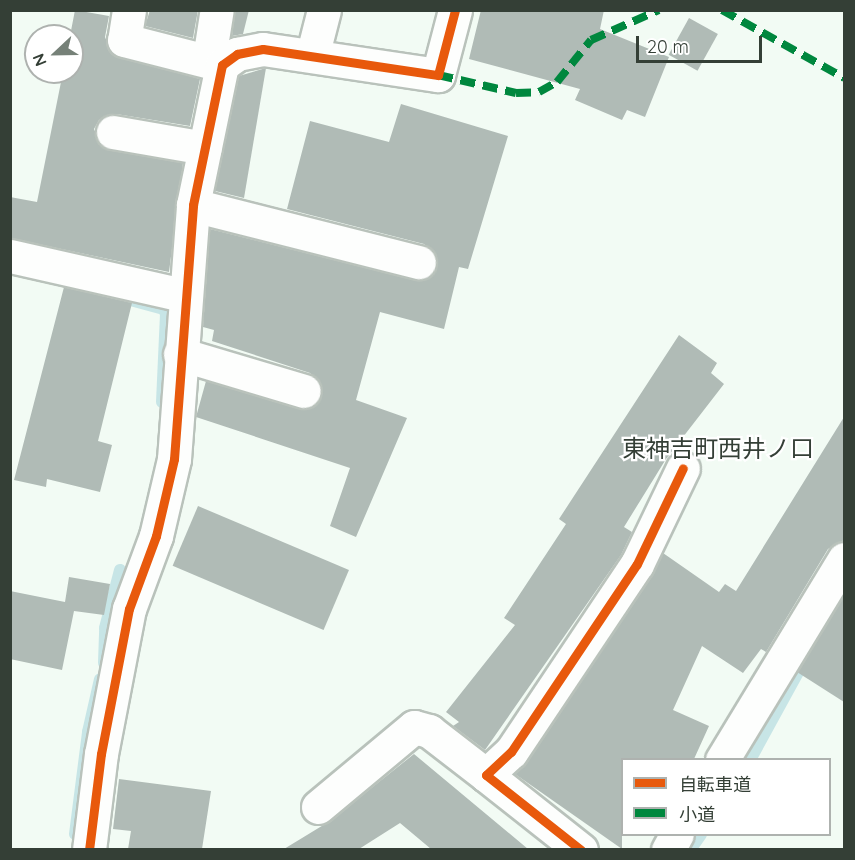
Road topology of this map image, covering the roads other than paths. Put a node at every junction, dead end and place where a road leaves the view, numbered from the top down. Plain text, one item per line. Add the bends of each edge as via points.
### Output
1 (129, 10) edge
2 (217, 10) edge
3 (324, 10) edge
4 (454, 10) edge
5 (314, 53) junction
6 (222, 65) junction
7 (113, 132) dead end
8 (205, 148) junction
9 (193, 205) junction
10 (10, 256) edge
11 (419, 262) dead end
12 (183, 295) junction
13 (180, 354) junction
14 (304, 390) dead end
15 (683, 468) dead end
16 (844, 558) edge
17 (723, 758) edge
18 (486, 775) junction
19 (318, 807) dead end
20 (676, 836) edge
21 (89, 849) edge
22 (581, 849) edge
23 (668, 849) edge

1 - 6 street via 124,40
2 - 6 street via 211,46
3 - 5 street
4 - 5 street via 438,75
5 - 6 street via 263,49 237,54
6 - 8 street
7 - 8 street
8 - 9 street
9 - 11 street
9 - 12 street
10 - 12 street
12 - 13 street
13 - 14 street
13 - 21 street via 174,459 156,536 129,609 101,754
15 - 18 street via 637,564 511,752
16 - 17 street
18 - 19 street via 429,731 414,727
18 - 22 street
20 - 23 street

